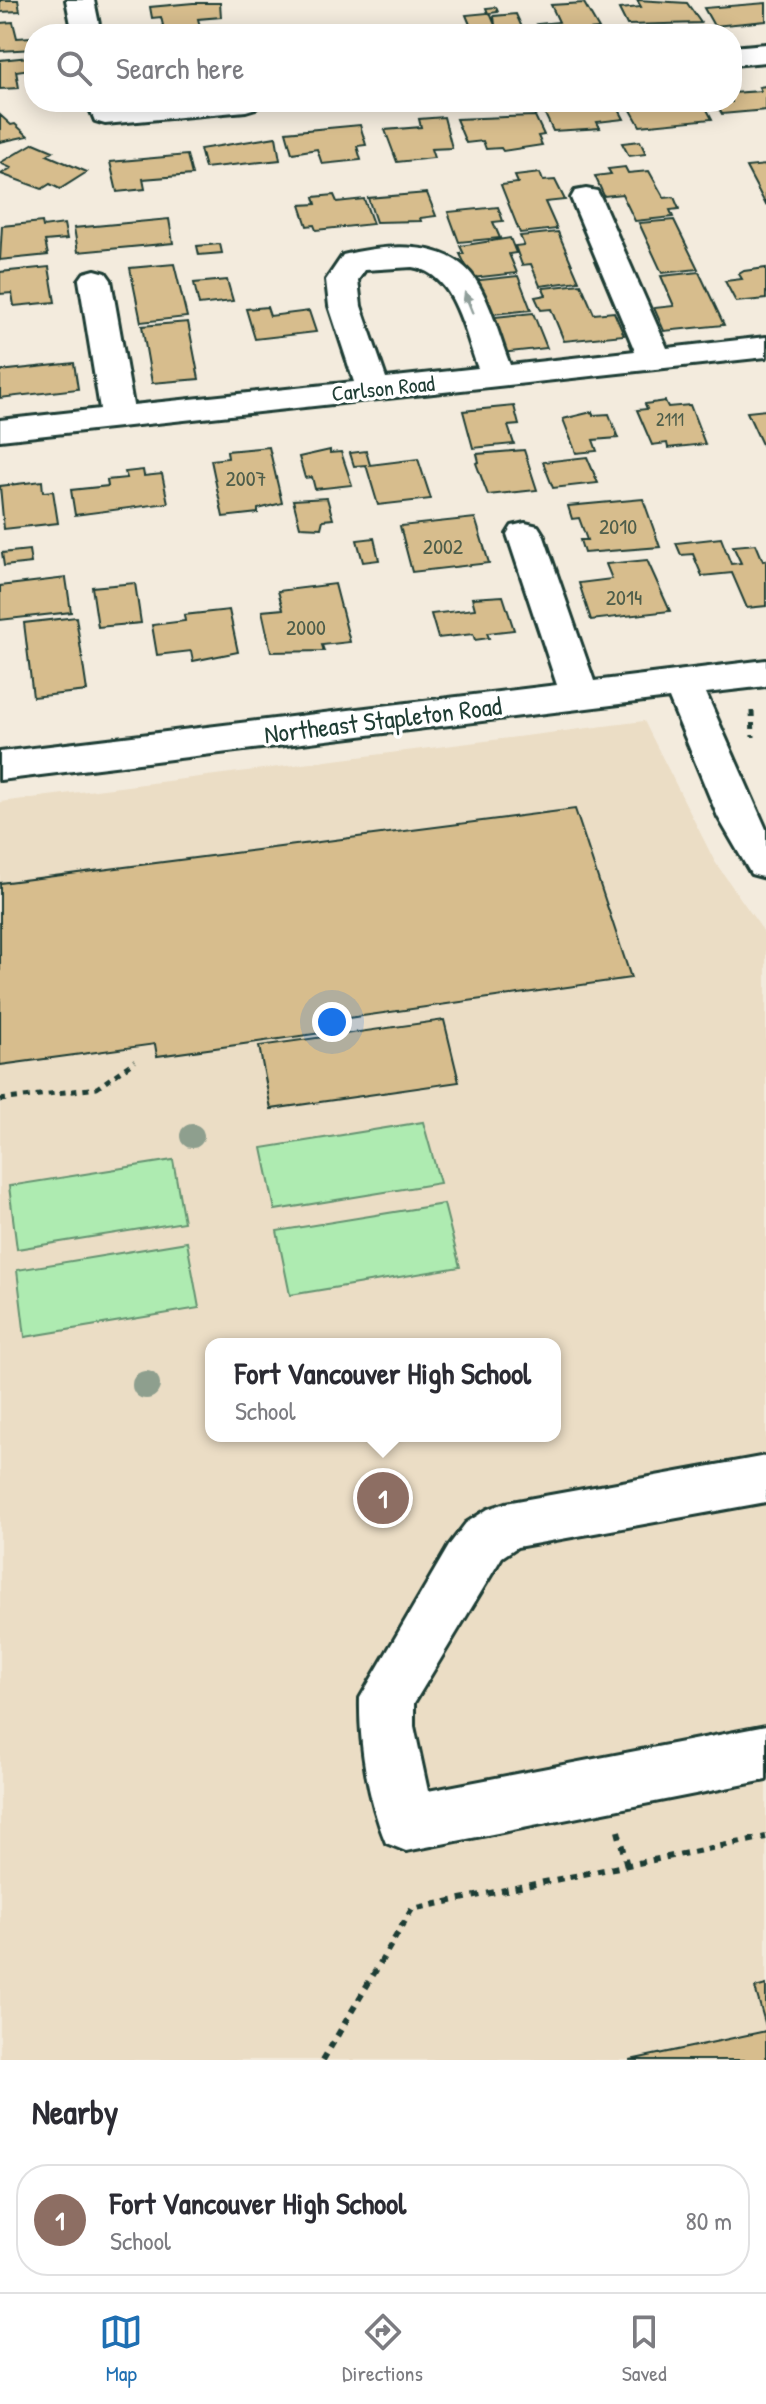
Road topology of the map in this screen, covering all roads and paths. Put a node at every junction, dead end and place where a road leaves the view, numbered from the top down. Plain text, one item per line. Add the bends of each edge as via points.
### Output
1 (80, 0) edge
2 (85, 24) edge
3 (766, 53) edge
4 (742, 55) edge
5 (586, 198) dead end
6 (95, 280) dead end
7 (766, 347) edge
8 (655, 359) junction
9 (498, 376) junction
10 (373, 389) junction
11 (118, 417) junction
12 (0, 430) edge
13 (525, 534) dead end
14 (766, 673) edge
15 (683, 684) junction
16 (580, 696) junction
17 (751, 710) dead end
18 (759, 750) dead end
19 (0, 766) edge
20 (766, 863) edge
21 (135, 1061) dead end
22 (0, 1100) edge
23 (766, 1479) edge
24 (766, 1753) edge
25 (766, 1837) edge
26 (323, 2060) edge

1 - 2 street
3 - 4 street
5 - 8 street
6 - 11 street
7 - 8 street, Carlson Road
8 - 9 street, Carlson Road
9 - 10 street, Carlson Road
9 -> 10 street via 461,282 430,259 396,256 354,262 342,280 345,306
10 - 11 street, Carlson Road
11 - 12 street, Carlson Road
13 - 16 street
14 - 15 street, Northeast Stapleton Road
15 - 16 street, Northeast Stapleton Road
15 - 20 street via 738,817
16 - 19 street, Northeast Stapleton Road
17 - 18 path
21 - 22 path via 97,1088
23 - 24 street via 506,1526 484,1540 469,1561 393,1685 386,1712 406,1823
25 - 26 path via 412,1909

